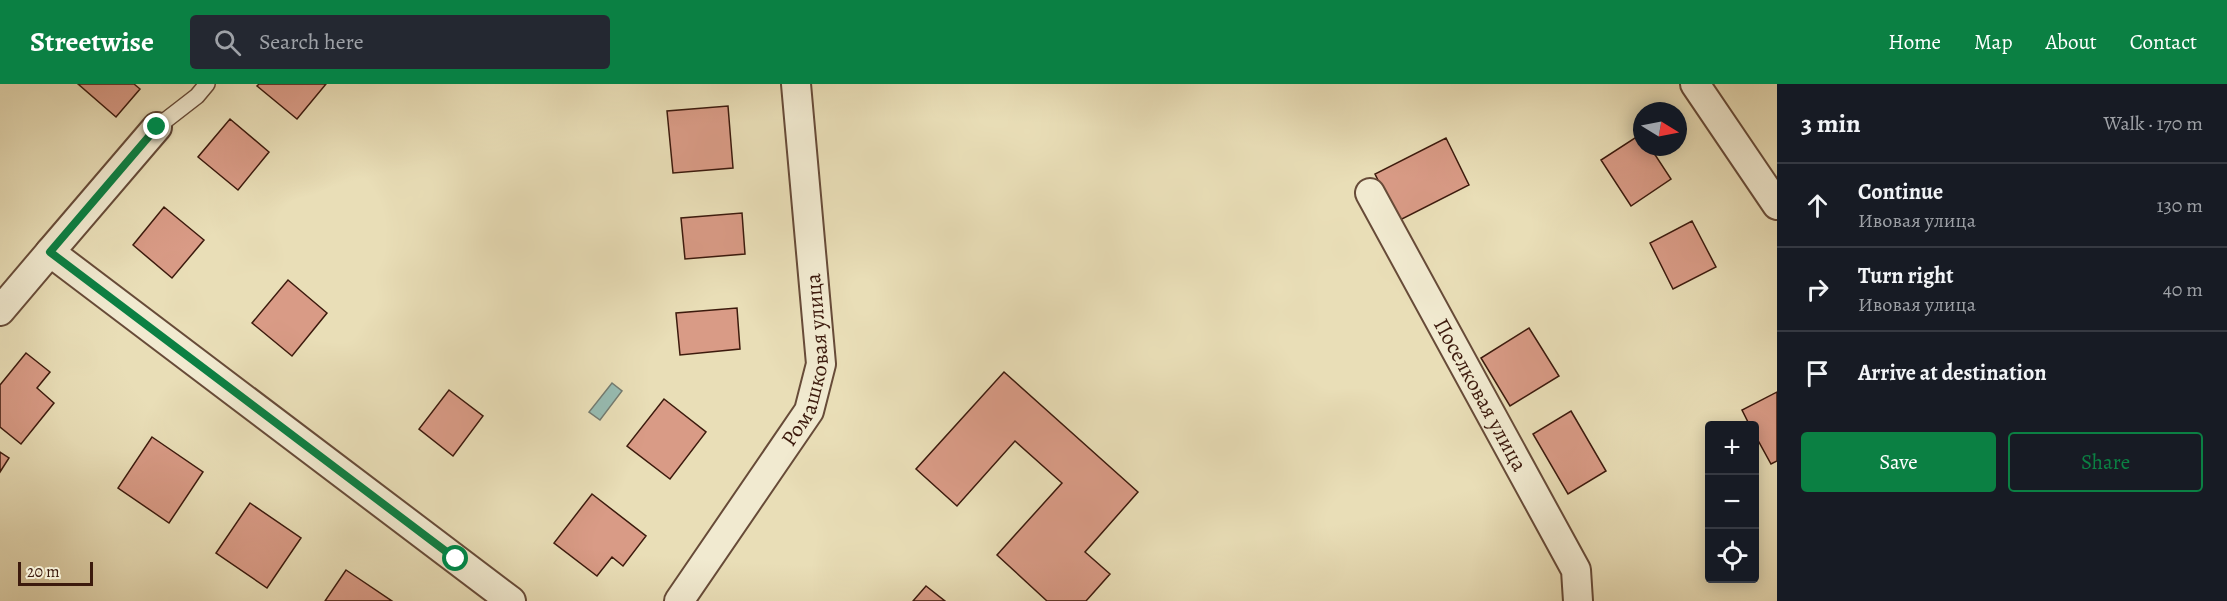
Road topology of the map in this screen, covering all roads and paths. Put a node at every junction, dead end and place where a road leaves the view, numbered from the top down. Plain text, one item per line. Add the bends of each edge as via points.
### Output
1 (207, 84) edge
2 (796, 84) edge
3 (1695, 84) edge
4 (157, 127) joint
5 (1370, 193) dead end
6 (1777, 205) edge
7 (50, 252) junction
8 (0, 311) edge
9 (511, 601) edge
10 (679, 601) edge
11 (1578, 601) edge

1 - 4 lane
2 - 10 street, Ромашковая улица via 821,364 809,411
3 - 6 street
4 - 7 street
5 - 11 street, Поселковая улица via 1576,570
7 - 8 street
7 - 9 street

